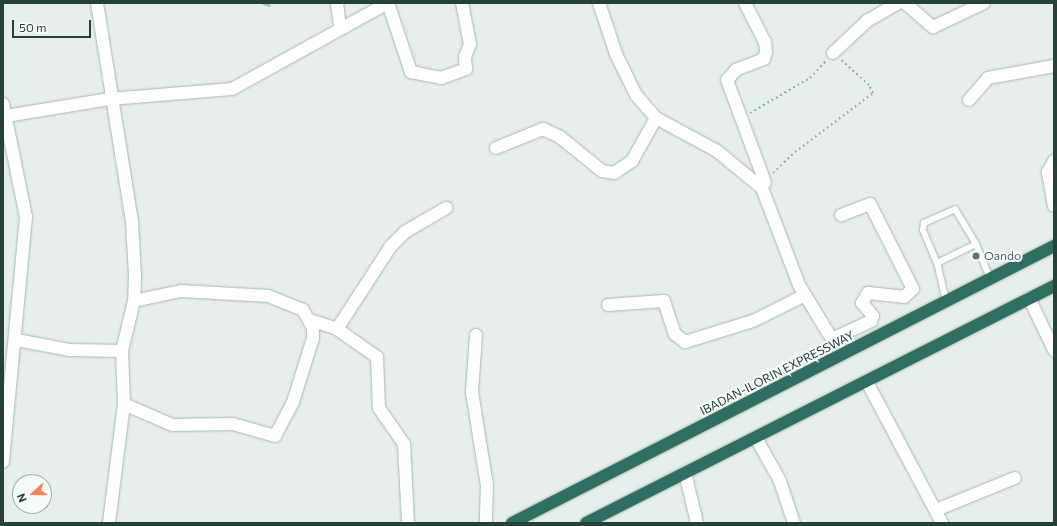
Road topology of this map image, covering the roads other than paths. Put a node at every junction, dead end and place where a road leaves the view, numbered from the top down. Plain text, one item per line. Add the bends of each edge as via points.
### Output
1 (97, 3) edge
2 (337, 3) edge
3 (388, 3) edge
4 (462, 3) edge
5 (599, 3) edge
6 (745, 3) edge
7 (898, 3) edge
8 (906, 3) edge
9 (984, 3) edge
10 (340, 27) junction
11 (833, 53) road end
12 (1054, 66) edge
13 (110, 99) junction
14 (969, 100) dead end
15 (3, 104) edge
16 (6, 116) junction
17 (656, 118) junction
18 (496, 148) dead end
19 (1054, 161) edge
20 (765, 182) road end
21 (1054, 205) edge
22 (446, 208) dead end
23 (841, 215) dead end
24 (976, 244) junction
25 (1054, 246) edge
26 (938, 263) junction
27 (990, 279) junction
28 (1054, 286) edge
29 (805, 295) junction
30 (1029, 298) junction
31 (134, 301) junction
32 (946, 302) junction
33 (608, 305) dead end
34 (310, 320) junction
35 (337, 329) junction
36 (476, 335) dead end
37 (17, 340) junction
38 (1054, 350) edge
39 (122, 351) junction
40 (867, 382) junction
41 (7, 398) edge
42 (124, 404) junction
43 (756, 438) junction
44 (4, 446) edge
45 (3, 462) edge
46 (685, 473) junction
47 (1015, 478) dead end
48 (936, 510) junction
49 (109, 523) edge
50 (408, 523) edge
51 (486, 523) edge
52 (512, 523) edge
53 (586, 523) edge
54 (697, 523) edge
55 (794, 523) edge
56 (942, 523) edge

1 - 13 street
2 - 10 street
3 - 4 street via 411,72 441,78 466,69 465,57 470,44
3 - 10 street
5 - 17 street via 625,76 636,96
6 - 20 street via 766,52 764,59 736,70 727,80
7 - 11 street via 867,21
8 - 9 street via 933,27
10 - 13 street via 232,89
12 - 14 street via 988,78
13 - 16 street
13 - 31 street via 132,222
15 - 16 street
16 - 37 street via 26,217
17 - 18 street via 632,161 614,173 602,171 560,137 543,129
17 - 29 street via 717,150 762,188
19 - 21 street via 1048,172
22 - 35 street via 405,232 391,246
23 - 29 street via 870,204 913,290 904,297 868,293 862,303 873,316 870,321 832,339
24 - 26 lane
24 - 26 lane via 955,209 924,223 923,230
24 - 27 lane
25 - 27 highway, IBADAN-ILORIN EXPRESSWAY
26 - 32 lane
27 - 32 highway, IBADAN-ILORIN EXPRESSWAY
28 - 30 highway
29 - 33 street via 753,321 686,342 675,334 664,301
30 - 38 street
30 - 40 highway
31 - 34 street via 181,291 268,296 303,310
31 - 39 street
32 - 52 highway, IBADAN-ILORIN EXPRESSWAY
34 - 35 street
34 - 42 street via 313,338 293,402 275,436 232,424 172,425
35 - 50 street via 377,357 379,408 404,444
36 - 51 street via 473,399 487,486
37 - 39 street via 70,350
37 - 41 street
39 - 42 street
40 - 43 highway
40 - 48 street
41 - 44 street
42 - 49 street
43 - 46 highway
43 - 55 street via 780,480
44 - 45 street
46 - 53 highway
46 - 54 street
47 - 48 street
48 - 56 street

